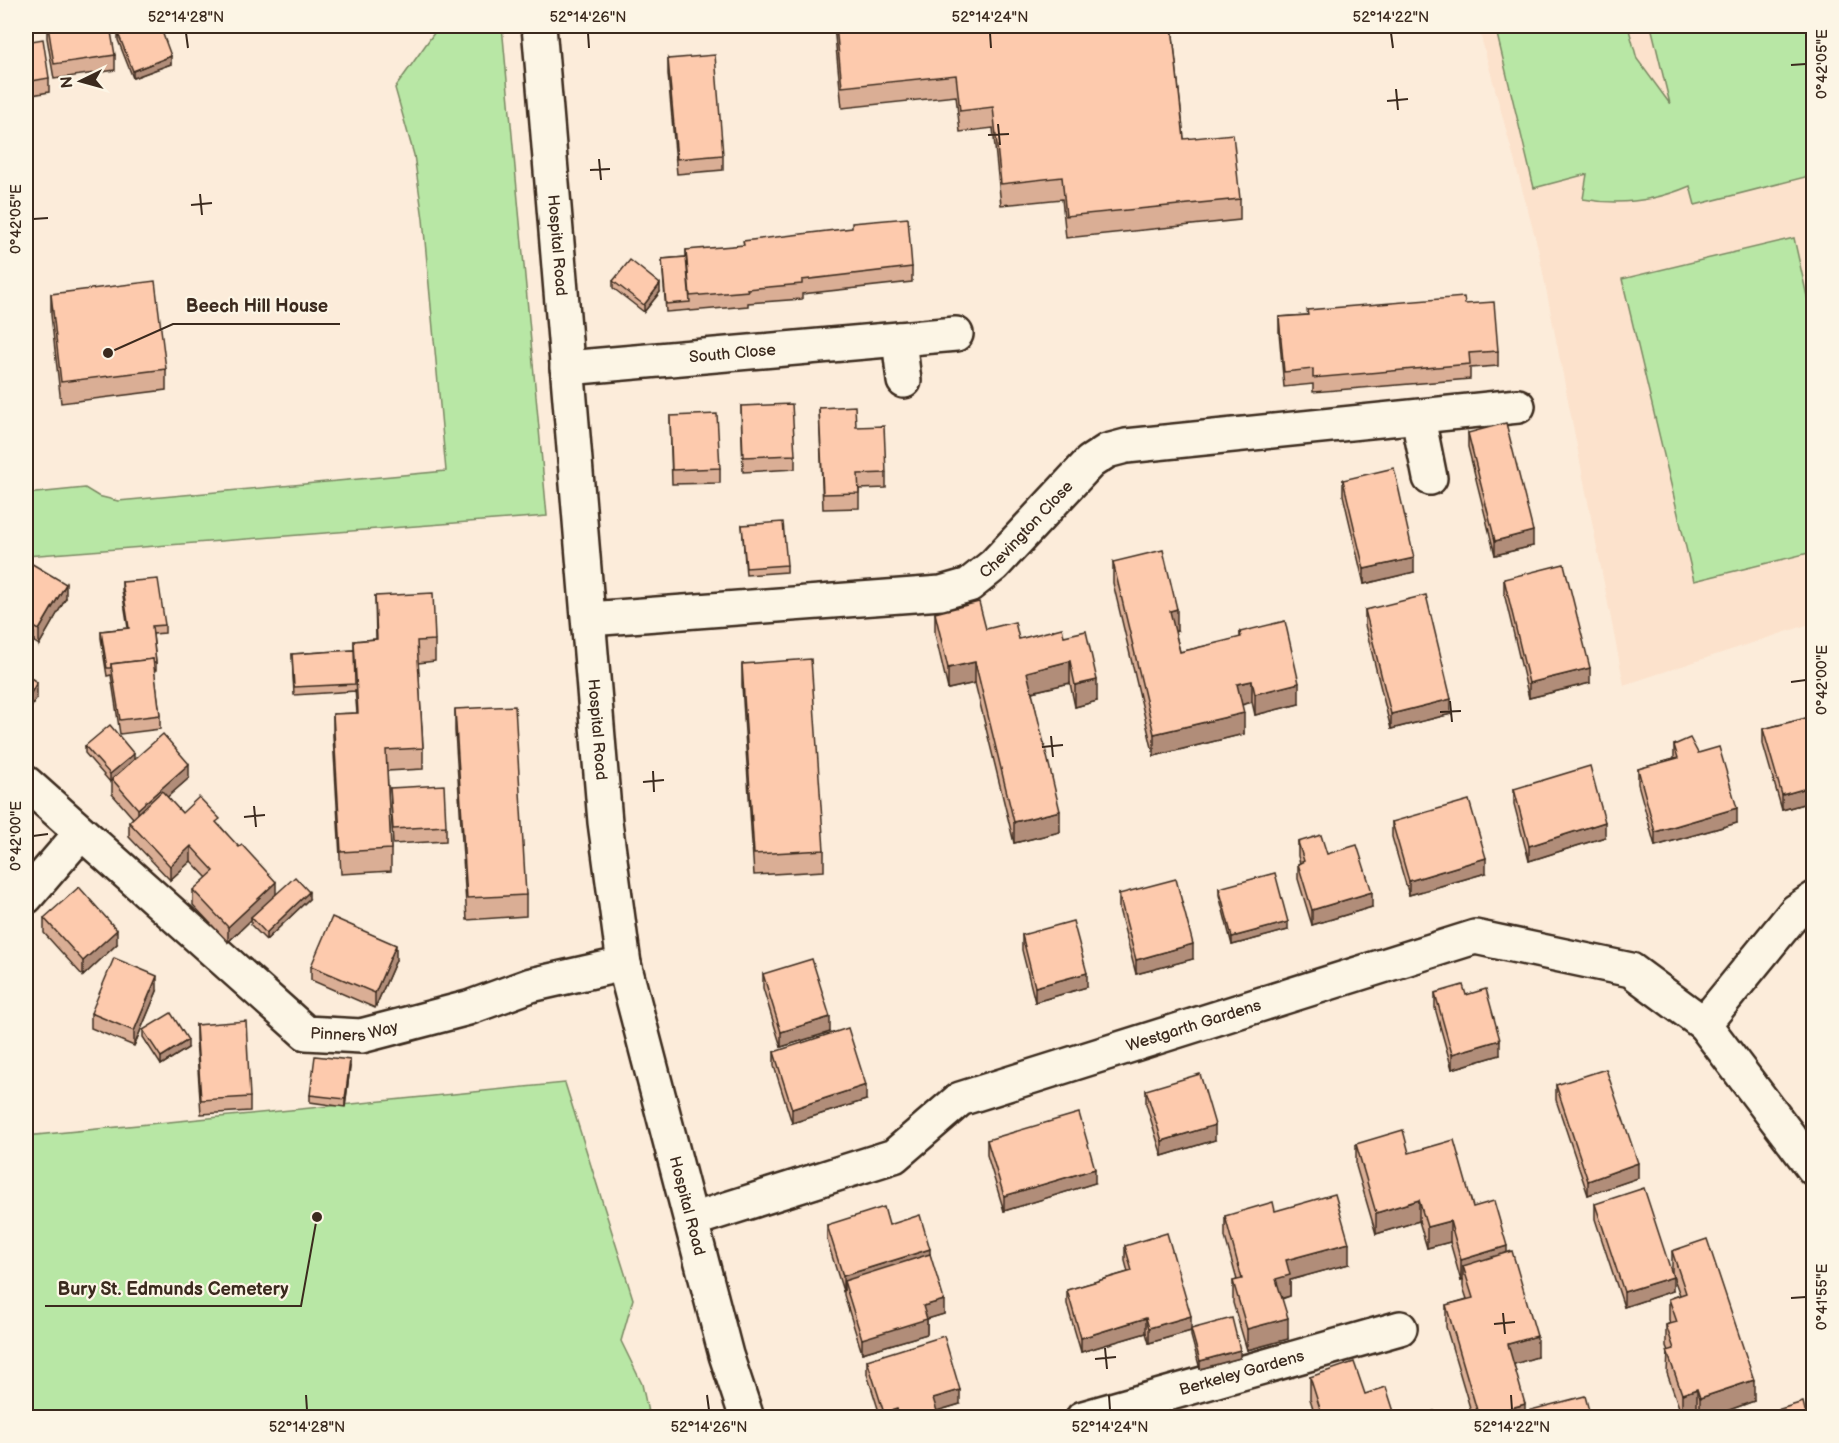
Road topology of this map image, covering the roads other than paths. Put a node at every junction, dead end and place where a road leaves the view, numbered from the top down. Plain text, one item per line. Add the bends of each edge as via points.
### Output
1 (539, 26) edge
2 (956, 334) dead end
3 (899, 339) junction
4 (567, 368) junction
5 (904, 381) dead end
6 (1518, 406) dead end
7 (1418, 418) junction
8 (1430, 478) dead end
9 (589, 619) junction
10 (26, 783) edge
11 (81, 833) junction
12 (26, 897) edge
13 (1814, 899) edge
14 (624, 964) junction
15 (1704, 1024) junction
16 (1814, 1169) edge
17 (692, 1220) junction
18 (1400, 1328) dead end
19 (747, 1418) edge
20 (1083, 1418) edge

1 - 4 street, Hospital Road
2 - 3 street, South Close
3 - 4 street, South Close
3 - 5 street
4 - 9 street, Hospital Road
6 - 7 street, Chevington Close
7 - 8 street
7 - 9 street, Chevington Close via 1107,451 1090,462 994,565 969,585 941,593
9 - 14 street, Hospital Road via 605,822
10 - 11 street, Pinners Way
11 - 12 street
11 - 14 street, Pinners Way via 306,1033 361,1036 468,1008 531,985
13 - 15 street via 1796,911
14 - 17 street, Hospital Road
15 - 16 street, Westgarth Gardens
15 - 17 street, Westgarth Gardens via 1631,970 1475,937 960,1099 894,1156
17 - 19 street, Hospital Road via 726,1355
18 - 20 street, Berkeley Gardens

